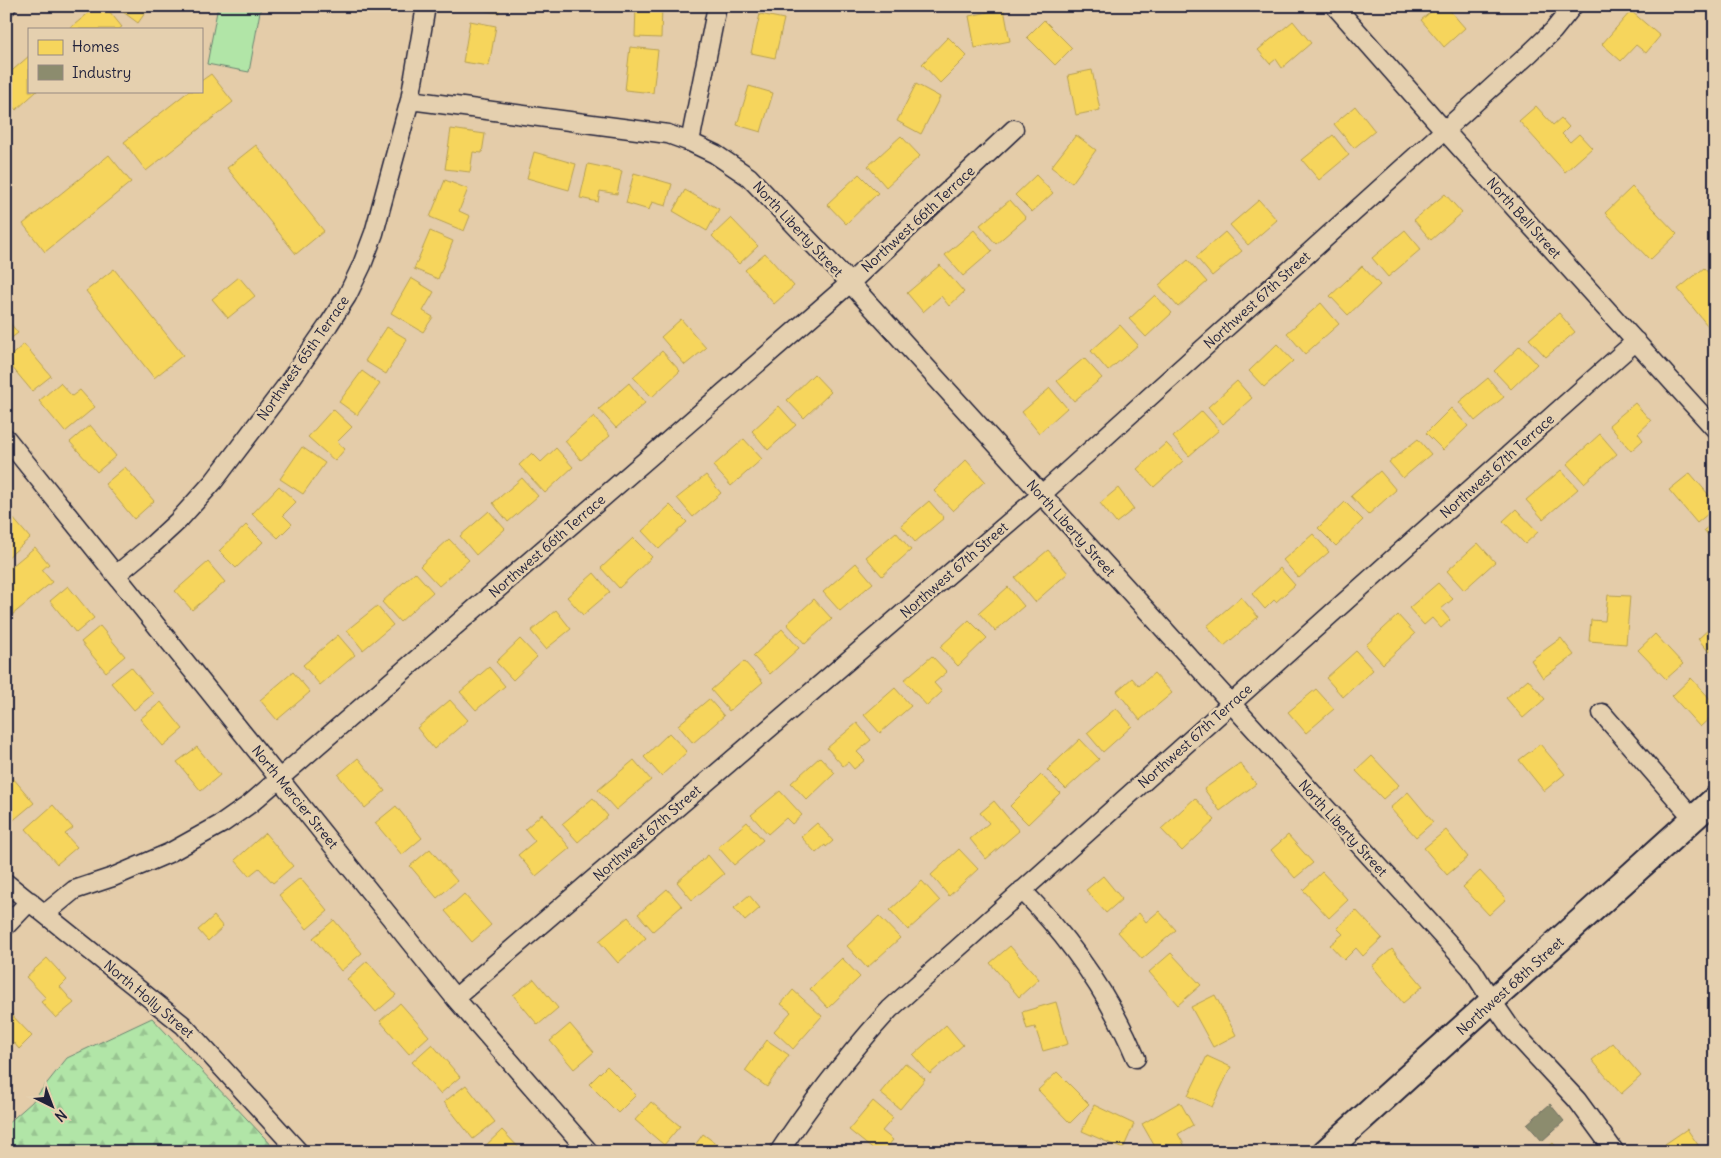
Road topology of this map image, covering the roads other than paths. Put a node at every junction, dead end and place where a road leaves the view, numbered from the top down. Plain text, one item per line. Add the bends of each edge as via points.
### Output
1 (426, 6) edge
2 (717, 6) edge
3 (1335, 6) edge
4 (1573, 6) edge
5 (410, 100) junction
6 (1014, 129) dead end
7 (1445, 130) junction
8 (690, 142) junction
9 (850, 283) junction
10 (1636, 342) junction
11 (1715, 429) edge
12 (6, 438) edge
13 (1042, 494) junction
14 (116, 575) junction
15 (1231, 704) junction
16 (1602, 713) dead end
17 (280, 778) junction
18 (1715, 799) edge
19 (1693, 818) junction
20 (6, 883) edge
21 (1022, 890) junction
22 (30, 901) junction
23 (46, 913) junction
24 (6, 926) edge
25 (455, 998) junction
26 (1492, 1001) junction
27 (1136, 1058) dead end
28 (299, 1152) edge
29 (589, 1152) edge
30 (779, 1152) edge
31 (1325, 1152) edge
32 (1615, 1152) edge

1 - 5 street, Northwest 65th Terrace
2 - 8 street
3 - 7 street, North Bell Street
4 - 7 street, Northwest 67th Street via 1536,48
5 - 8 street, North Liberty Street via 668,134
5 - 14 street, Northwest 65th Terrace via 374,234 347,296 330,324 214,481 178,521
6 - 9 street, Northwest 66th Terrace
7 - 10 street, North Bell Street
7 - 13 street, Northwest 67th Street
8 - 9 street, North Liberty Street via 749,176
9 - 13 street, North Liberty Street
9 - 17 street, Northwest 66th Terrace
10 - 11 street, North Bell Street
10 - 15 street, Northwest 67th Terrace
12 - 14 street, North Mercier Street
13 - 15 street, North Liberty Street
13 - 25 street, Northwest 67th Street
14 - 17 street, North Mercier Street
15 - 21 street, Northwest 67th Terrace
15 - 26 street, North Liberty Street via 1471,968
16 - 19 street
17 - 23 street, Northwest 66th Terrace via 223,823 169,853 74,890
17 - 25 street, North Mercier Street
18 - 19 main road, Northwest 68th Street
19 - 26 main road, Northwest 68th Street
20 - 22 street, North Holly Street
21 - 27 street via 1079,956 1106,998
21 - 30 street, Northwest 67th Terrace via 890,1009 850,1053
22 - 23 street, North Holly Street
22 - 24 street
23 - 28 street, North Holly Street via 183,1025
25 - 29 street, North Mercier Street
26 - 31 main road, Northwest 68th Street
26 - 32 street, North Liberty Street via 1512,1030 1577,1100

